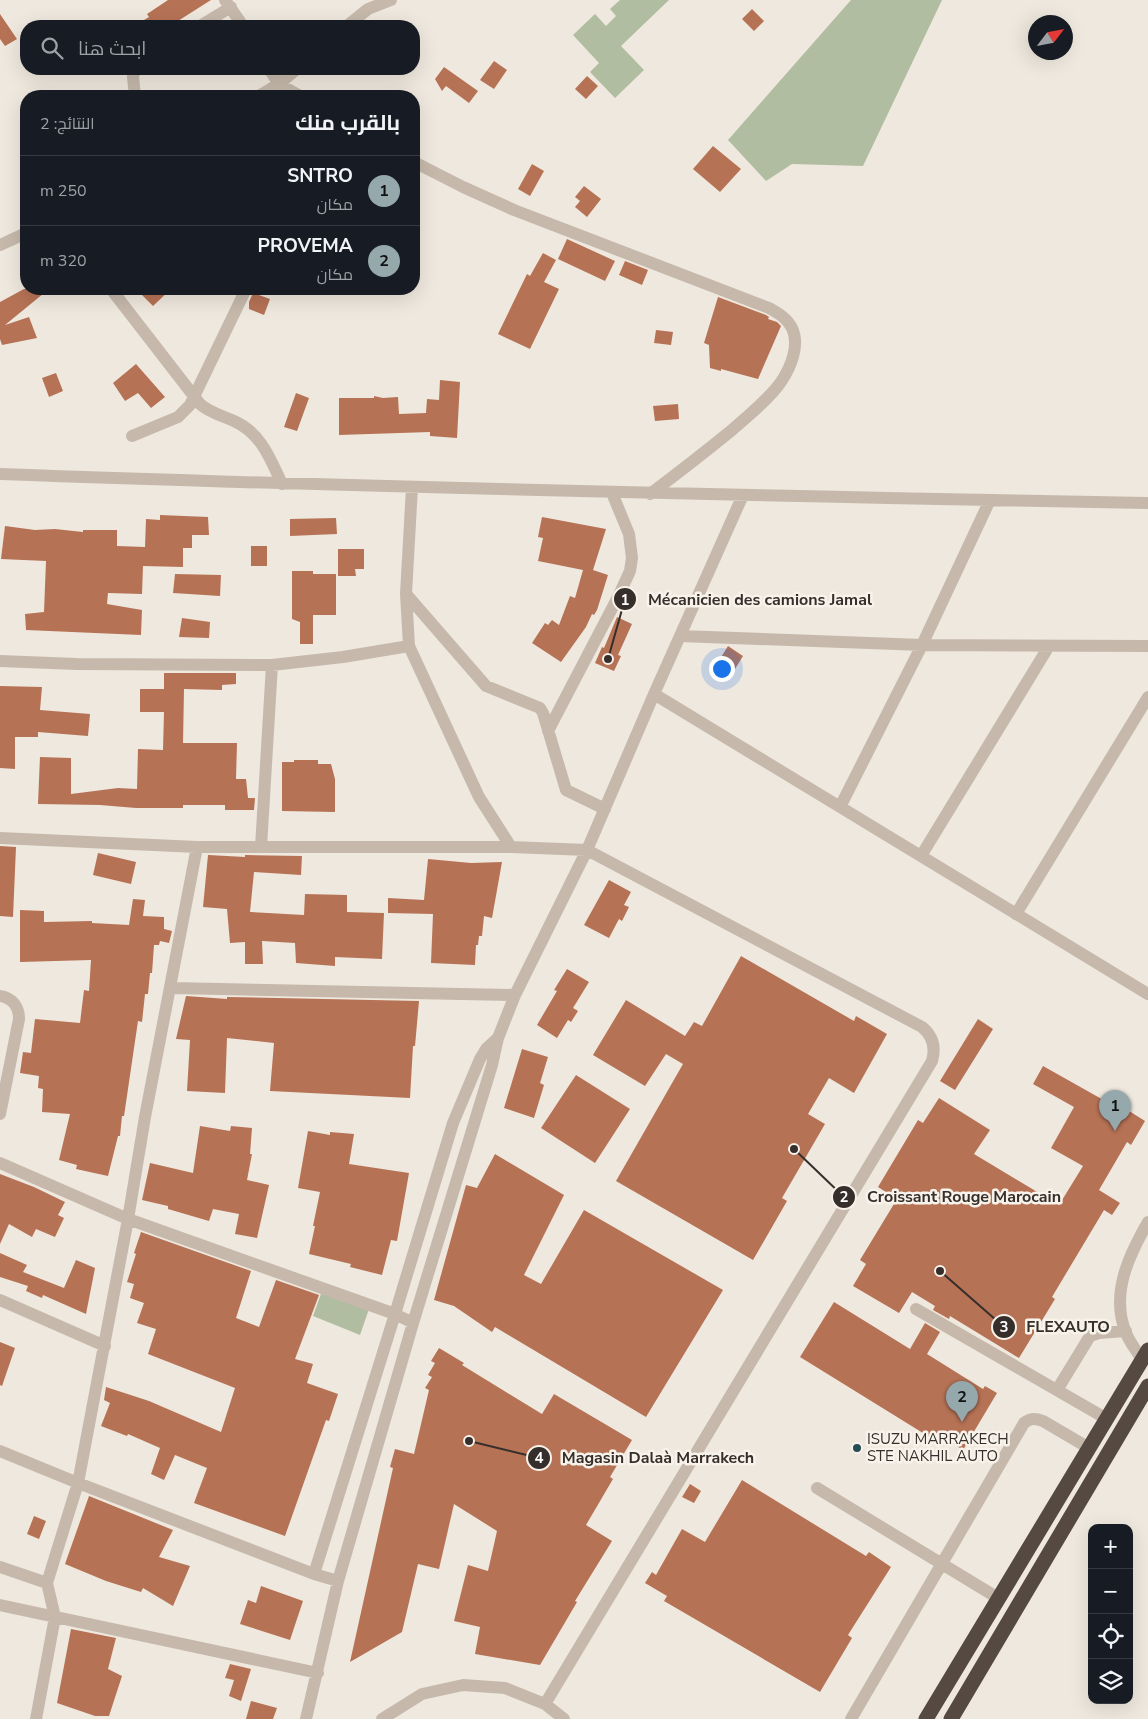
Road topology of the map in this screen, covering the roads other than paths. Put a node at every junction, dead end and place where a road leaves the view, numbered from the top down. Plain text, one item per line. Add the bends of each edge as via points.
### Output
1 (391, 0) edge
2 (228, 4) edge
3 (365, 4) edge
4 (208, 20) edge
5 (239, 20) edge
6 (352, 20) edge
7 (133, 75) edge
8 (273, 75) edge
9 (290, 75) edge
10 (279, 84) junction
11 (134, 90) edge
12 (270, 90) edge
13 (290, 90) edge
14 (420, 165) edge
15 (20, 236) edge
16 (0, 245) edge
17 (116, 295) edge
18 (243, 295) edge
19 (194, 397) junction
20 (132, 436) dead end
21 (0, 474) edge
22 (282, 484) junction
23 (412, 487) junction
24 (612, 493) junction
25 (650, 494) junction
26 (743, 495) junction
27 (990, 500) junction
28 (1148, 503) edge
29 (406, 594) junction
30 (680, 636) junction
31 (922, 645) junction
32 (409, 646) junction
33 (1049, 646) junction
34 (1148, 646) edge
35 (0, 661) edge
36 (272, 665) junction
37 (654, 694) junction
38 (1148, 696) edge
39 (548, 731) junction
40 (840, 807) junction
41 (605, 809) junction
42 (0, 838) edge
43 (197, 847) junction
44 (261, 847) junction
45 (511, 847) junction
46 (587, 850) junction
47 (921, 856) junction
48 (1016, 914) junction
49 (171, 988) junction
50 (515, 994) junction
51 (1148, 994) edge
52 (0, 996) edge
53 (498, 1038) junction
54 (0, 1114) edge
55 (0, 1163) edge
56 (128, 1219) junction
57 (1148, 1222) edge
58 (0, 1300) edge
59 (916, 1308) dead end
60 (395, 1314) junction
61 (413, 1323) junction
62 (1126, 1331) junction
63 (104, 1346) junction
64 (1145, 1355) edge
65 (1148, 1386) edge
66 (1057, 1390) junction
67 (1107, 1418) junction
68 (1089, 1448) junction
69 (0, 1451) edge
70 (78, 1483) junction
71 (817, 1488) dead end
72 (942, 1564) junction
73 (0, 1567) edge
74 (314, 1574) junction
75 (338, 1581) junction
76 (48, 1583) junction
77 (998, 1598) junction
78 (0, 1605) edge
79 (55, 1617) junction
80 (318, 1672) junction
81 (545, 1704) junction
82 (36, 1719) edge
83 (306, 1719) edge
84 (382, 1719) edge
85 (564, 1719) edge
86 (851, 1719) edge
87 (926, 1719) edge
88 (950, 1719) edge

1 - 3 street
2 - 4 street
2 - 5 street
3 - 6 street
7 - 11 street
8 - 10 street
9 - 10 street
10 - 12 street
10 - 13 street
14 - 25 street via 514,210 769,308 783,316 791,326 795,337 794,354 781,381 768,397
15 - 16 street
17 - 19 street
18 - 19 street
19 - 20 street via 178,416
19 - 22 street via 211,412 251,431 266,449
21 - 22 street
22 - 23 street
23 - 24 street
23 - 29 street
24 - 25 street
24 - 39 street via 629,534 630,571
25 - 26 street
26 - 27 street
26 - 30 street
27 - 28 street
27 - 31 street
29 - 32 street
29 - 39 street via 486,686 540,708
30 - 31 street
30 - 37 street
31 - 33 street
31 - 40 street
32 - 36 street
32 - 45 street via 479,798
33 - 34 street
33 - 47 street
35 - 36 street
36 - 44 street
37 - 40 street
37 - 41 street
38 - 48 street
39 - 41 street via 566,790
40 - 47 street
41 - 46 street
42 - 43 street
43 - 44 street
43 - 49 street
44 - 45 street
45 - 46 street
46 - 50 street
46 - 81 street via 922,1028 929,1033 934,1053
47 - 48 street
48 - 51 street
49 - 50 street
49 - 56 street
50 - 53 street
52 - 54 street via 12,1001 18,1009 19,1019
53 - 60 street via 480,1059 453,1122
53 - 61 street
55 - 56 street
56 - 60 street
56 - 63 street
57 - 62 street via 1130,1256 1122,1282
58 - 63 street
59 - 66 street
60 - 61 street
60 - 74 street
61 - 75 street
62 - 64 street
62 - 66 street via 1090,1336
63 - 70 street
64 - 67 highway
65 - 88 highway
66 - 67 street
67 - 68 highway
68 - 72 street via 1036,1418 1024,1423
68 - 77 highway
69 - 70 street
70 - 74 street
70 - 76 street
71 - 72 street
72 - 77 street
72 - 86 street
73 - 76 street
74 - 75 street
75 - 80 street
76 - 79 street
77 - 87 highway
78 - 79 street
79 - 80 street
79 - 82 street
80 - 83 street
81 - 84 street via 505,1688 463,1685 422,1694
81 - 85 street

